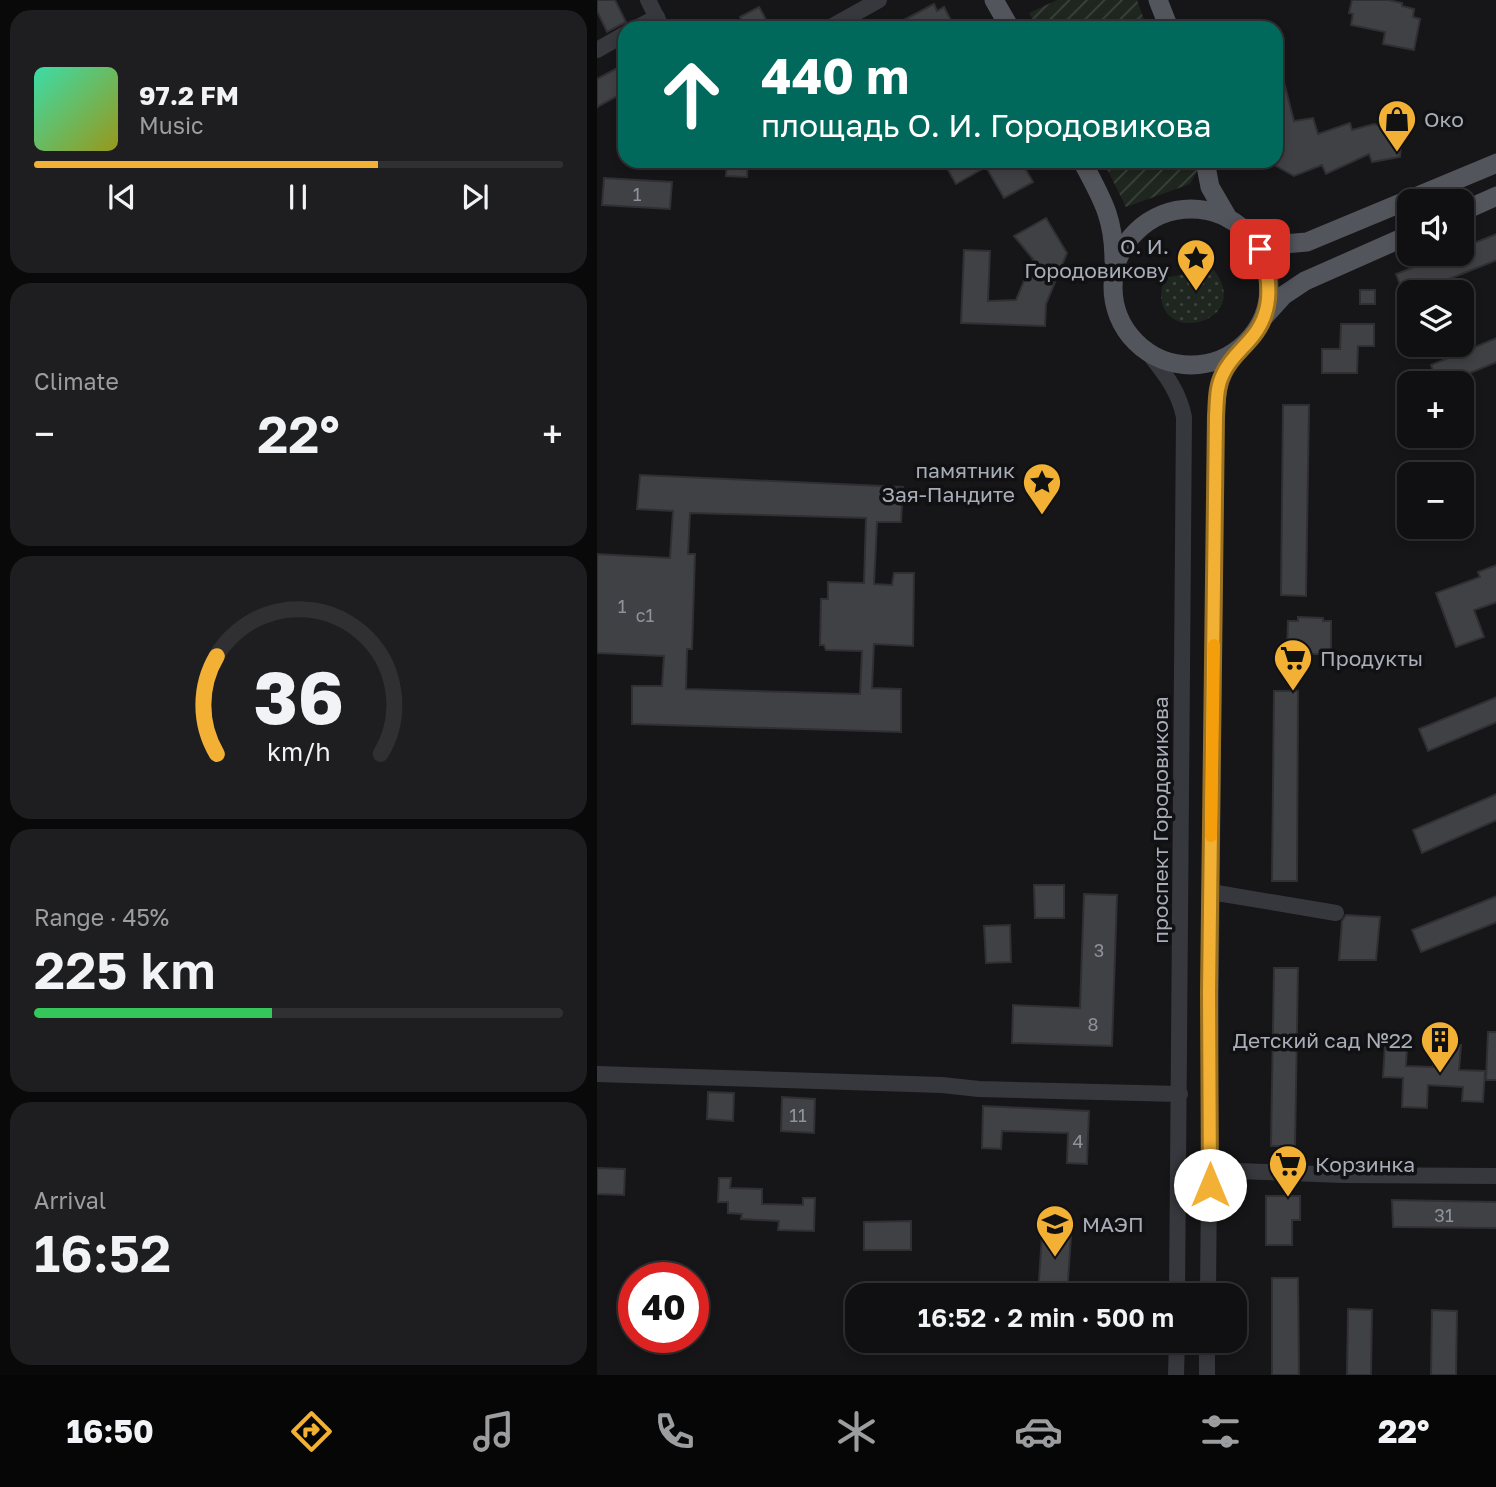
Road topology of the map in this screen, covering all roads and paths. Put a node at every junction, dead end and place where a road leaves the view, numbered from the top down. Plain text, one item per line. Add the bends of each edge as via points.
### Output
1 (648, 0) edge
2 (879, 0) edge
3 (994, 0) edge
4 (1158, 0) edge
5 (658, 21) edge
6 (842, 21) edge
7 (1006, 21) edge
8 (1166, 21) edge
9 (618, 38) edge
10 (597, 50) edge
11 (1496, 163) edge
12 (1086, 168) edge
13 (1206, 168) edge
14 (1496, 197) edge
15 (1474, 206) edge
16 (1233, 221) junction
17 (1397, 240) edge
18 (1114, 268) junction
19 (1265, 316) junction
20 (1237, 352) junction
21 (1150, 355) junction
22 (1211, 892) junction
23 (1336, 913) dead end
24 (1209, 992) junction
25 (1180, 993) junction
26 (597, 1074) edge
27 (1180, 1094) junction
28 (1496, 1176) edge
29 (1210, 1177) junction
30 (1180, 1184) junction
31 (1177, 1283) edge
32 (1208, 1283) edge
33 (1177, 1353) edge
34 (1207, 1353) edge
35 (1176, 1375) edge
36 (1207, 1375) edge

1 - 5 street
2 - 6 street
3 - 7 main road
4 - 8 main road
9 - 10 street
11 - 16 main road via 1307,242 1284,244
12 - 18 main road via 1107,208 1114,236
13 - 16 main road via 1210,187
14 - 15 main road
16 - 18 main road via 1207,210 1161,215 1126,243
16 - 19 main road via 1260,249 1268,271 1270,294
17 - 19 main road via 1305,281
18 - 21 main road via 1112,295 1120,321 1132,340
19 - 20 main road
20 - 21 main road via 1194,366 1171,364
20 - 22 street via 1222,375 1216,416
21 - 25 street, проспект Городовикова via 1181,400 1184,417
22 - 23 street
22 - 24 street
24 - 25 street
24 - 29 street
25 - 27 street, проспект Городовикова
26 - 27 street
27 - 30 street, проспект Городовикова
28 - 29 street
29 - 30 street
29 - 32 street
30 - 31 street, проспект Городовикова
33 - 35 street
34 - 36 street

